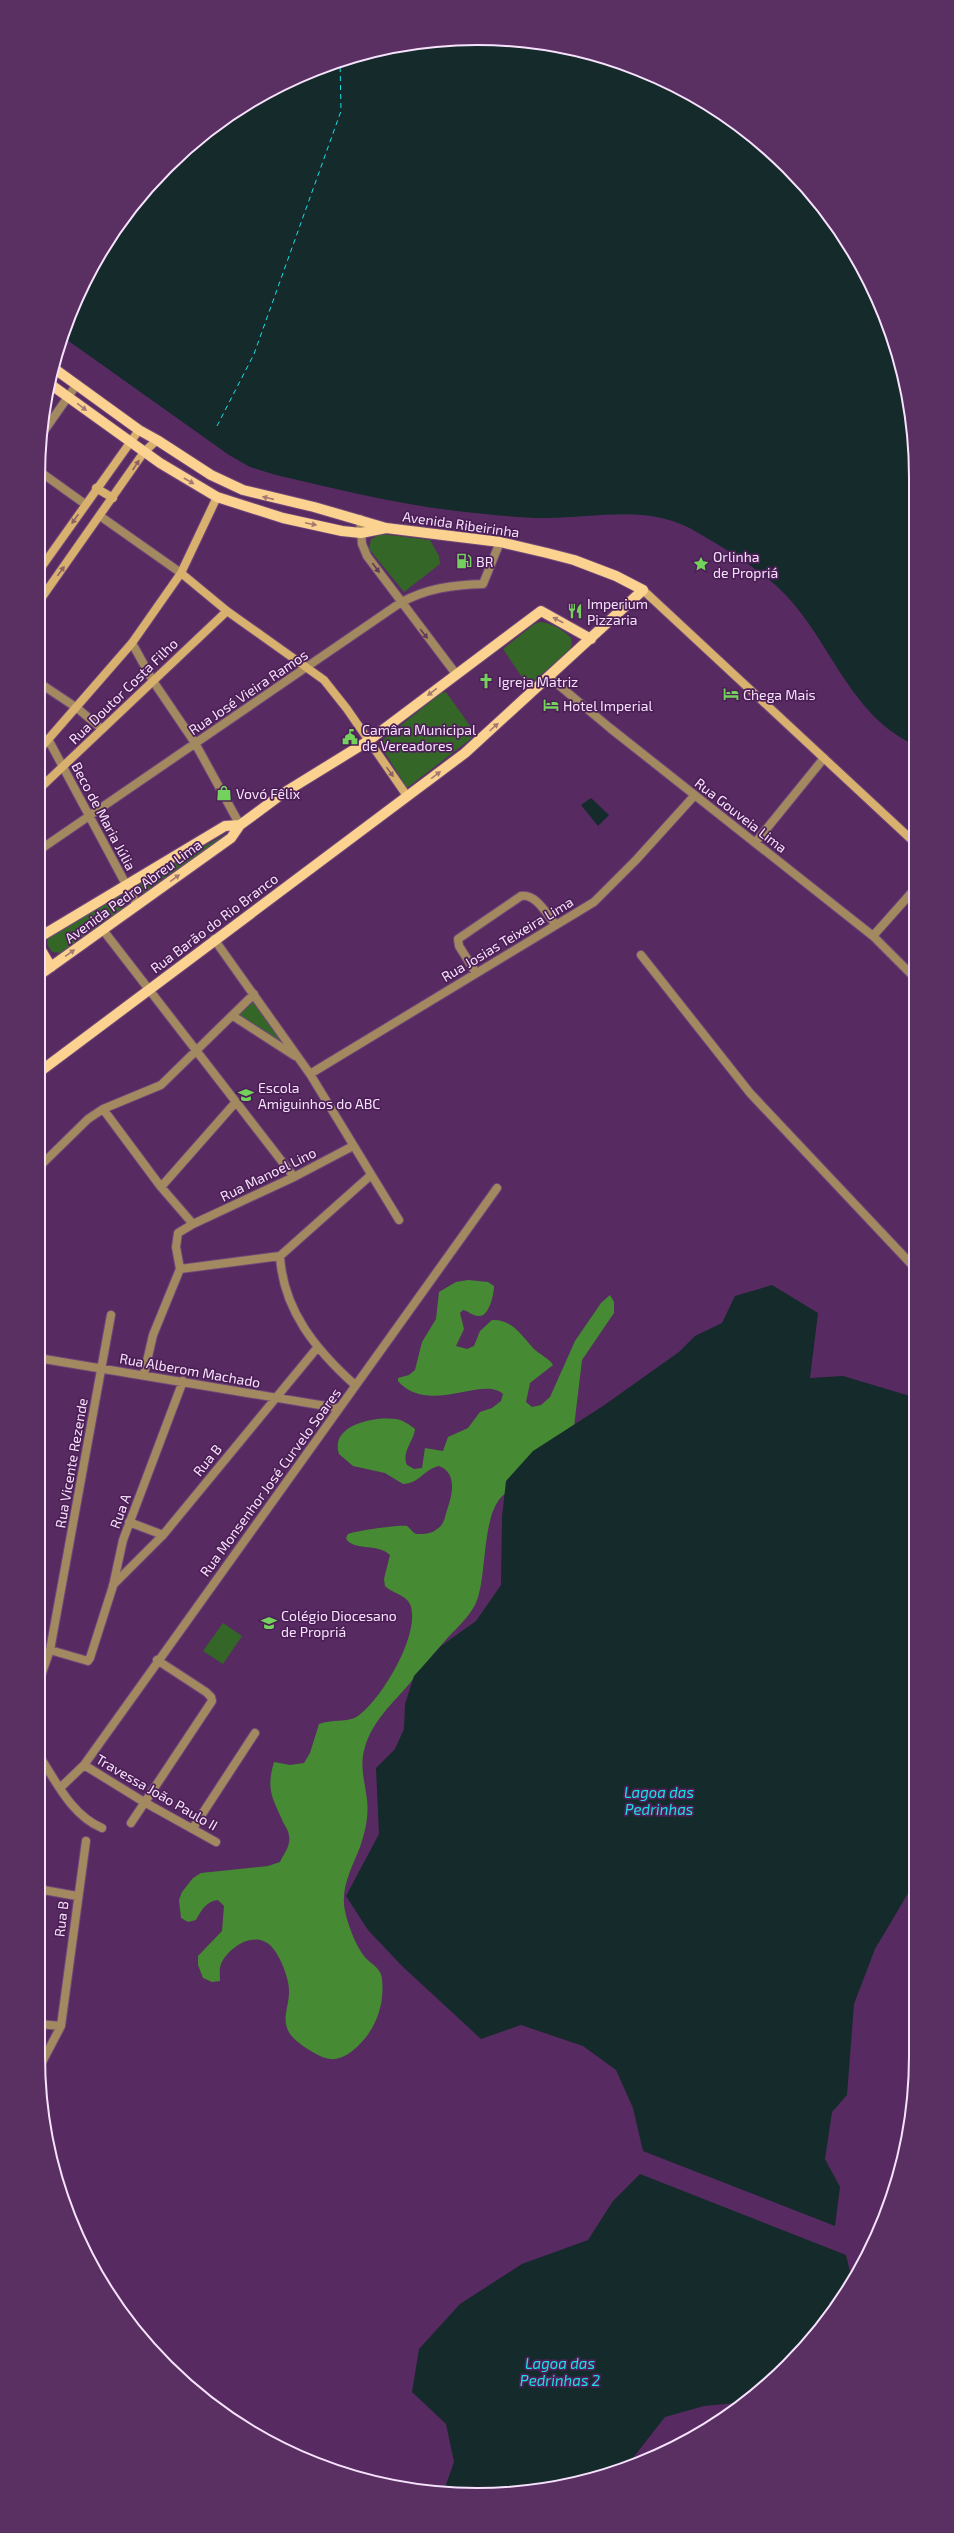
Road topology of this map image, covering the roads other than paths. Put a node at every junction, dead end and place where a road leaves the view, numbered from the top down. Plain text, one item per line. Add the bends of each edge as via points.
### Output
1 (58, 371) edge
2 (77, 384) junction
3 (54, 387) edge
4 (68, 397) junction
5 (49, 424) edge
6 (139, 430) junction
7 (157, 440) junction
8 (130, 443) junction
9 (144, 452) junction
10 (45, 475) edge
11 (96, 488) junction
12 (217, 497) junction
13 (113, 498) junction
14 (85, 504) junction
15 (100, 516) junction
16 (360, 519) junction
17 (386, 528) junction
18 (361, 533) junction
19 (500, 542) junction
20 (45, 562) edge
21 (181, 573) junction
22 (643, 590) junction
23 (45, 593) edge
24 (400, 603) junction
25 (227, 611) junction
26 (592, 640) junction
27 (132, 643) junction
28 (306, 668) junction
29 (456, 674) junction
30 (549, 677) junction
31 (153, 680) junction
32 (45, 687) edge
33 (77, 708) junction
34 (102, 729) junction
35 (48, 738) junction
36 (368, 741) junction
37 (45, 742) edge
38 (195, 743) junction
39 (824, 758) junction
40 (63, 767) junction
41 (45, 784) edge
42 (407, 796) junction
43 (694, 796) junction
44 (88, 816) junction
45 (240, 825) junction
46 (909, 837) edge
47 (755, 843) junction
48 (45, 846) edge
49 (126, 885) junction
50 (909, 896) edge
51 (137, 905) junction
52 (556, 925) junction
53 (103, 930) junction
54 (45, 934) edge
55 (873, 936) junction
56 (214, 940) junction
57 (640, 955) dead end
58 (45, 957) edge
59 (51, 967) junction
60 (45, 971) edge
61 (909, 972) edge
62 (476, 973) junction
63 (149, 989) junction
64 (254, 994) junction
65 (232, 1016) junction
66 (196, 1052) junction
67 (299, 1059) junction
68 (45, 1067) edge
69 (310, 1074) junction
70 (235, 1103) junction
71 (103, 1110) junction
72 (353, 1146) junction
73 (45, 1161) edge
74 (371, 1175) junction
75 (294, 1177) junction
76 (161, 1187) junction
77 (497, 1188) dead end
78 (399, 1220) dead end
79 (193, 1224) junction
80 (280, 1256) junction
81 (909, 1262) edge
82 (180, 1269) junction
83 (111, 1315) dead end
84 (317, 1348) junction
85 (45, 1359) edge
86 (102, 1368) junction
87 (144, 1374) junction
88 (183, 1381) junction
89 (355, 1385) junction
90 (274, 1398) junction
91 (338, 1408) junction
92 (129, 1522) junction
93 (163, 1535) junction
94 (113, 1586) junction
95 (50, 1650) junction
96 (157, 1660) junction
97 (45, 1664) edge
98 (255, 1733) dead end
99 (45, 1765) edge
100 (84, 1765) junction
101 (60, 1788) junction
102 (144, 1802) junction
103 (131, 1823) dead end
104 (102, 1828) dead end
105 (193, 1828) junction
106 (86, 1841) dead end
107 (216, 1842) dead end
108 (45, 1890) edge
109 (77, 1896) junction
110 (45, 2025) edge
111 (61, 2026) junction
112 (45, 2057) edge

1 - 2 main road, Avenida Ribeirinha
2 - 4 street
2 - 6 main road, Avenida Ribeirinha
3 - 4 main road
4 - 5 street
4 -> 8 main road
6 - 7 main road, Avenida Ribeirinha
6 - 8 street
7 - 9 street
16 -> 7 main road, Avenida Ribeirinha via 243,490 205,471
8 - 9 main road
8 - 11 street
9 -> 12 main road
13 -> 9 street
10 - 14 street
11 - 13 street
11 - 14 street
12 -> 18 main road via 283,518
12 - 21 street
13 - 15 street
14 -> 20 street
15 - 21 street
23 -> 15 street
16 - 17 main road, Avenida Ribeirinha
16 - 18 street
17 - 18 main road, Avenida Ribeirinha
17 - 19 main road, Avenida Ribeirinha
18 -> 24 street via 364,552
19 - 22 main road, Avenida Ribeirinha via 574,560 616,576
19 - 24 street, Rua José Vieira Ramos via 483,584 446,586 419,592
21 - 25 street
21 - 27 street
22 - 26 main road, Rua Barão do Rio Branco
22 - 39 street
24 - 28 street, Rua José Vieira Ramos
24 -> 29 street
25 - 28 street
25 - 31 street, Rua Doutor Costa Filho
26 -> 29 main road, Avenida Pedro Abreu Lima via 541,611
26 - 30 main road, Rua Barão do Rio Branco
27 - 31 street
27 - 33 street
28 - 36 street via 333,690
28 - 38 street, Rua José Vieira Ramos
29 -> 36 main road, Avenida Pedro Abreu Lima
42 -> 30 main road, Rua Barão do Rio Branco via 465,753
30 - 43 street, Rua Gouveia Lima
31 - 34 street, Rua Doutor Costa Filho
31 - 38 street
32 - 33 street
33 - 34 street
33 - 35 street
34 - 40 street, Rua Doutor Costa Filho
35 - 37 street
35 - 40 street, Beco de Maria Júlia
36 -> 42 street
36 - 45 main road, Avenida Pedro Abreu Lima via 282,794
38 - 44 street, Rua José Vieira Ramos
38 - 45 street
39 - 46 street
39 - 47 street
40 - 41 street, Rua Doutor Costa Filho
40 - 44 street, Beco de Maria Júlia
42 - 56 main road, Rua Barão do Rio Branco
43 - 47 street, Rua Gouveia Lima
43 - 52 street, Rua Josias Teixeira Lima via 594,902
44 - 48 street, Rua José Vieira Ramos
44 - 49 street, Beco de Maria Júlia
45 - 49 main road, Avenida Pedro Abreu Lima via 225,826
51 -> 45 main road, Avenida Pedro Abreu Lima via 230,838
47 - 55 street, Rua Gouveia Lima
49 - 51 street, Beco de Maria Júlia
49 - 54 main road, Avenida Pedro Abreu Lima
50 - 55 street
51 - 53 main road, Avenida Pedro Abreu Lima
52 - 62 street, Rua Josias Teixeira Lima
52 - 62 street via 534,899 526,895 460,936 458,942
59 -> 53 main road, Avenida Pedro Abreu Lima
53 - 63 street
55 - 61 street, Rua Gouveia Lima
56 - 63 main road, Rua Barão do Rio Branco
56 - 64 street
57 - 81 street via 750,1094
58 - 59 main road
59 - 60 main road, Avenida Pedro Abreu Lima
62 - 69 street, Rua Josias Teixeira Lima
63 - 66 street
63 - 68 main road, Rua Barão do Rio Branco
64 - 65 street
64 - 67 street
65 - 66 street
65 - 67 street
66 - 70 street
66 - 71 street via 161,1085
67 - 69 street
69 - 72 street
70 - 75 street
70 - 76 street
71 - 73 street via 76,1129
71 - 76 street
72 - 74 street
72 - 75 street, Rua Manoel Lino
74 - 78 street
74 - 80 street
75 - 79 street, Rua Manoel Lino
76 - 79 street
77 - 89 street, Rua Monsenhor José Curvelo Soares
79 - 82 street, Rua Manoel Lino via 176,1236
80 - 82 street
80 - 84 street via 281,1272 289,1301
82 - 87 street via 153,1335
83 - 86 street, Rua Vicente Rezende
84 - 89 street
84 - 90 street, Rua B
85 - 86 street, Rua Alberom Machado
86 - 87 street, Rua Alberom Machado
86 - 95 street, Rua Vicente Rezende
87 - 88 street, Rua Alberom Machado
88 - 90 street, Rua Alberom Machado
88 - 92 street, Rua A
89 - 91 street, Rua Monsenhor José Curvelo Soares
90 - 91 street, Rua Alberom Machado
90 - 93 street, Rua B
91 - 96 street, Rua Monsenhor José Curvelo Soares
92 - 93 street
92 - 94 street, Rua A
93 - 94 street, Rua B
94 - 95 street, Rua A via 88,1661
95 - 97 street, Rua Vicente Rezende
96 - 100 street, Rua Monsenhor José Curvelo Soares
96 - 102 street via 206,1692 212,1700
98 - 105 street
99 - 101 street
100 - 101 street, Rua Monsenhor José Curvelo Soares
100 - 102 street, Travessa João Paulo II
101 - 104 street via 74,1808 87,1820
102 - 103 street
102 - 105 street, Travessa João Paulo II
105 - 107 street, Travessa João Paulo II
106 - 109 street, Rua B
108 - 109 street
109 - 111 street, Rua B
110 - 111 street
111 - 112 street, Rua B

